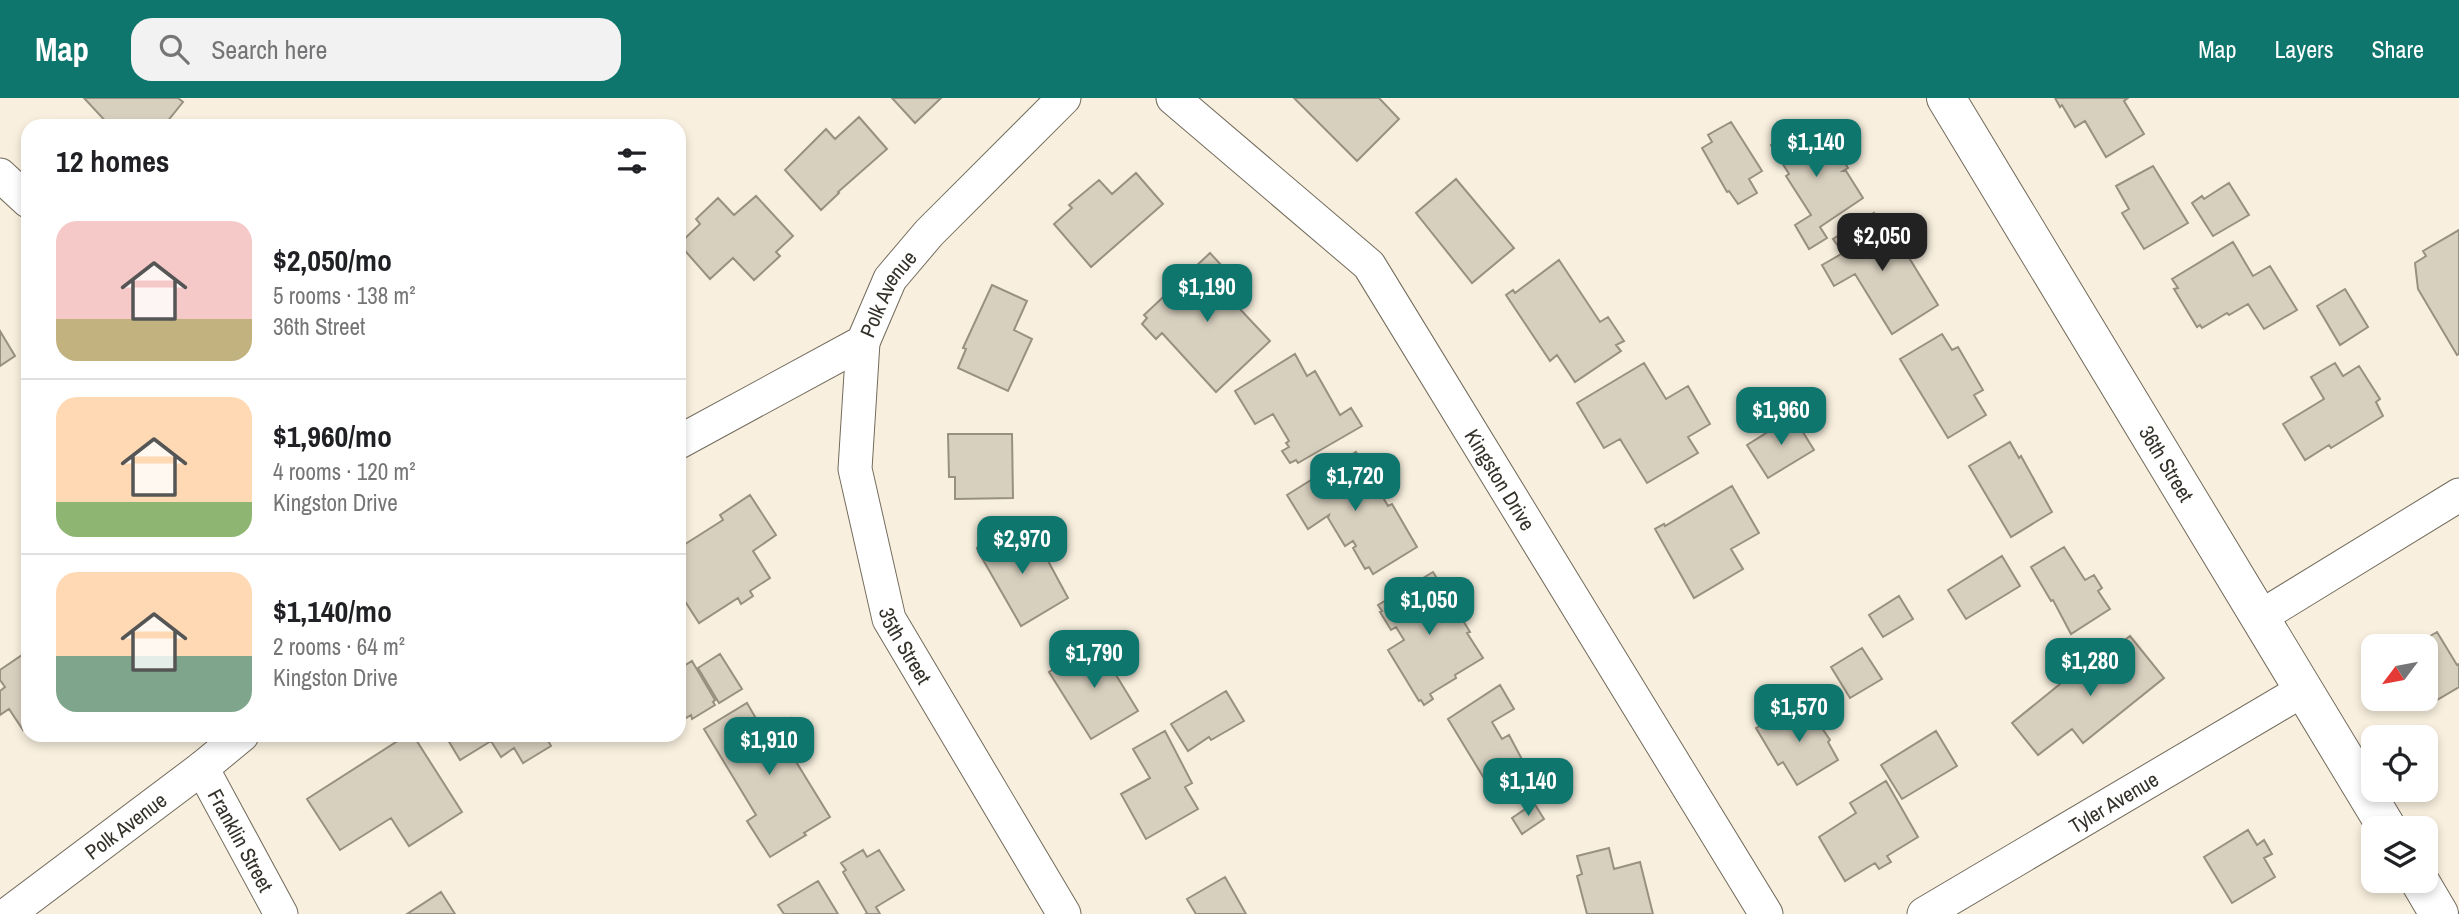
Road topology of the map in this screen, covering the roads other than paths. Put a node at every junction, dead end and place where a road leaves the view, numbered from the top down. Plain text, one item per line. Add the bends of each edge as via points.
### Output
1 (1064, 98) edge
2 (1173, 98) edge
3 (1945, 98) edge
4 (0, 175) edge
5 (21, 194) edge
6 (863, 342) junction
7 (686, 438) edge
8 (2459, 495) edge
9 (2260, 617) junction
10 (2303, 690) junction
11 (234, 742) edge
12 (202, 768) junction
13 (2380, 816) edge
14 (2427, 893) edge
15 (8, 914) edge
16 (281, 914) edge
17 (1064, 914) edge
18 (1766, 914) edge
19 (1924, 914) edge
20 (2439, 914) edge

1 - 6 street, Polk Avenue via 929,233 890,279
2 - 18 street, Kingston Drive via 1369,265
3 - 9 street, 36th Street
4 - 5 street
6 - 7 street, Polk Avenue
6 - 17 street, 35th Street via 855,469 889,619
8 - 9 street
9 - 10 street, 36th Street
10 - 13 street, 36th Street
10 - 19 street, Tyler Avenue
11 - 12 street, Polk Avenue
12 - 15 street, Polk Avenue
12 - 16 street, Franklin Street
14 - 20 street

